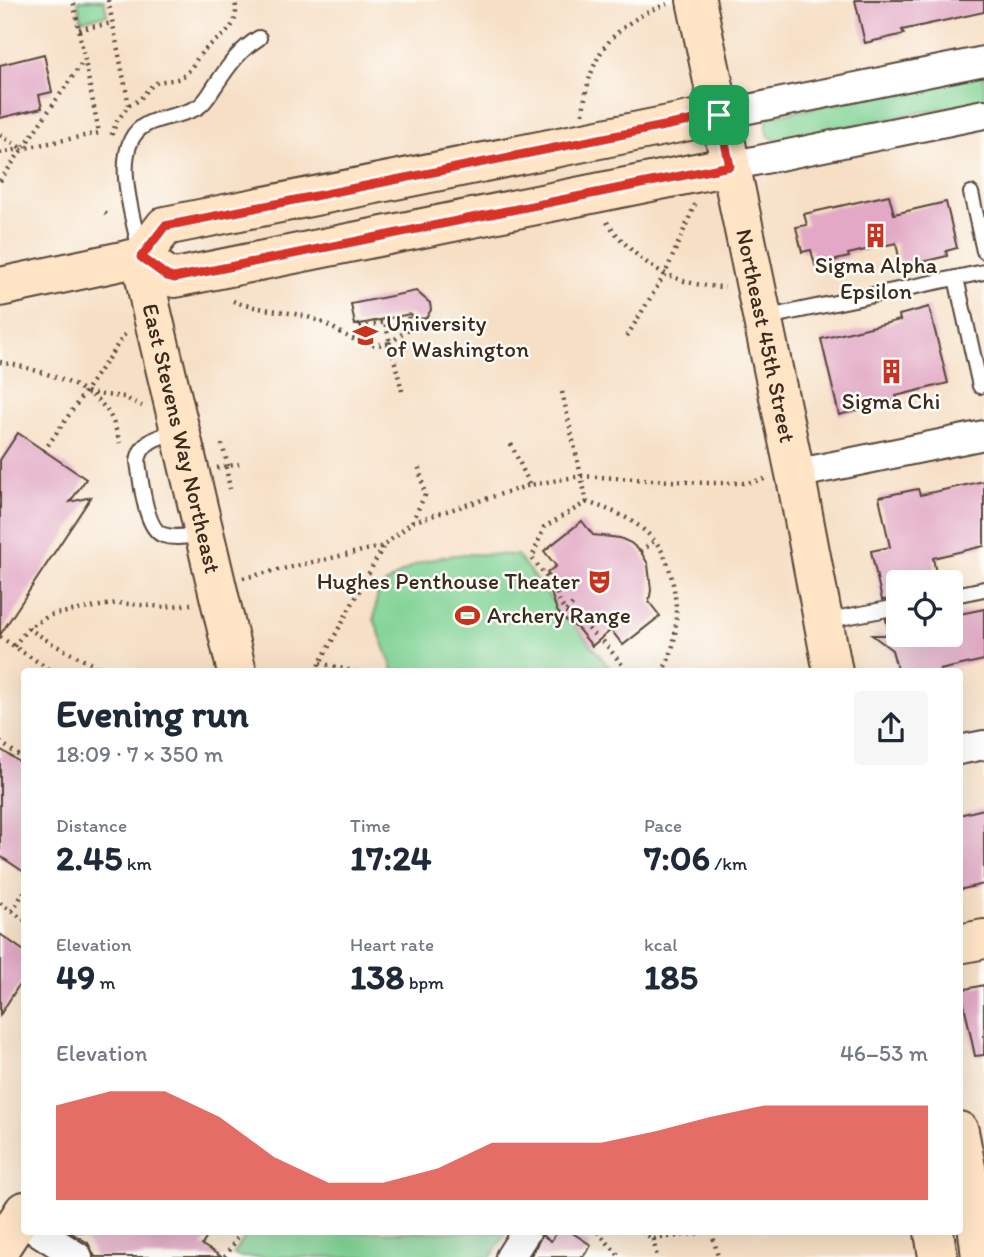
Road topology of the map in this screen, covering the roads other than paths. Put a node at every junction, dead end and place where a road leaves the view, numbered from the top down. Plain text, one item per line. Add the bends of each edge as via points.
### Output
1 (682, 2) edge
2 (259, 38) dead end
3 (984, 61) edge
4 (984, 114) edge
5 (719, 115) junction
6 (542, 151) junction
7 (730, 166) junction
8 (971, 193) dead end
9 (553, 202) junction
10 (984, 251) edge
11 (141, 257) junction
12 (984, 272) edge
13 (956, 278) junction
14 (0, 287) edge
15 (762, 318) junction
16 (980, 386) dead end
17 (984, 435) edge
18 (780, 477) junction
19 (984, 589) edge
20 (963, 593) edge
21 (886, 609) edge
22 (824, 621) junction
23 (236, 668) edge
24 (833, 668) edge
25 (984, 745) edge
26 (963, 749) edge
27 (984, 939) edge
28 (963, 943) edge
29 (963, 1151) edge
30 (39, 1235) edge
31 (524, 1235) edge
32 (934, 1235) edge
33 (981, 1235) edge
34 (78, 1257) edge
35 (510, 1257) edge
36 (938, 1257) edge

1 - 5 street, Northeast 45th Street
2 - 11 lane, East Stevens Way Northeast via 235,58 198,107 151,122 134,134 126,151 126,174
3 - 5 street
4 - 7 street
5 - 6 street
5 - 7 street, Northeast 45th Street
6 - 9 street
6 - 11 street via 428,174 400,198 374,209 271,233 218,215 165,226
7 - 9 street
7 - 15 street, Northeast 45th Street
8 - 10 lane
9 - 11 street via 174,278
11 - 14 street
11 - 23 street, East Stevens Way Northeast
12 - 13 lane
13 - 15 lane
13 - 16 lane
15 - 18 street, Northeast 45th Street
17 - 18 street
18 - 22 street, Northeast 45th Street
19 - 20 lane
21 - 22 lane
22 - 24 street, Northeast 45th Street
25 - 26 street
27 - 28 street
29 - 33 street
30 - 34 street
31 - 35 street
32 - 36 street

